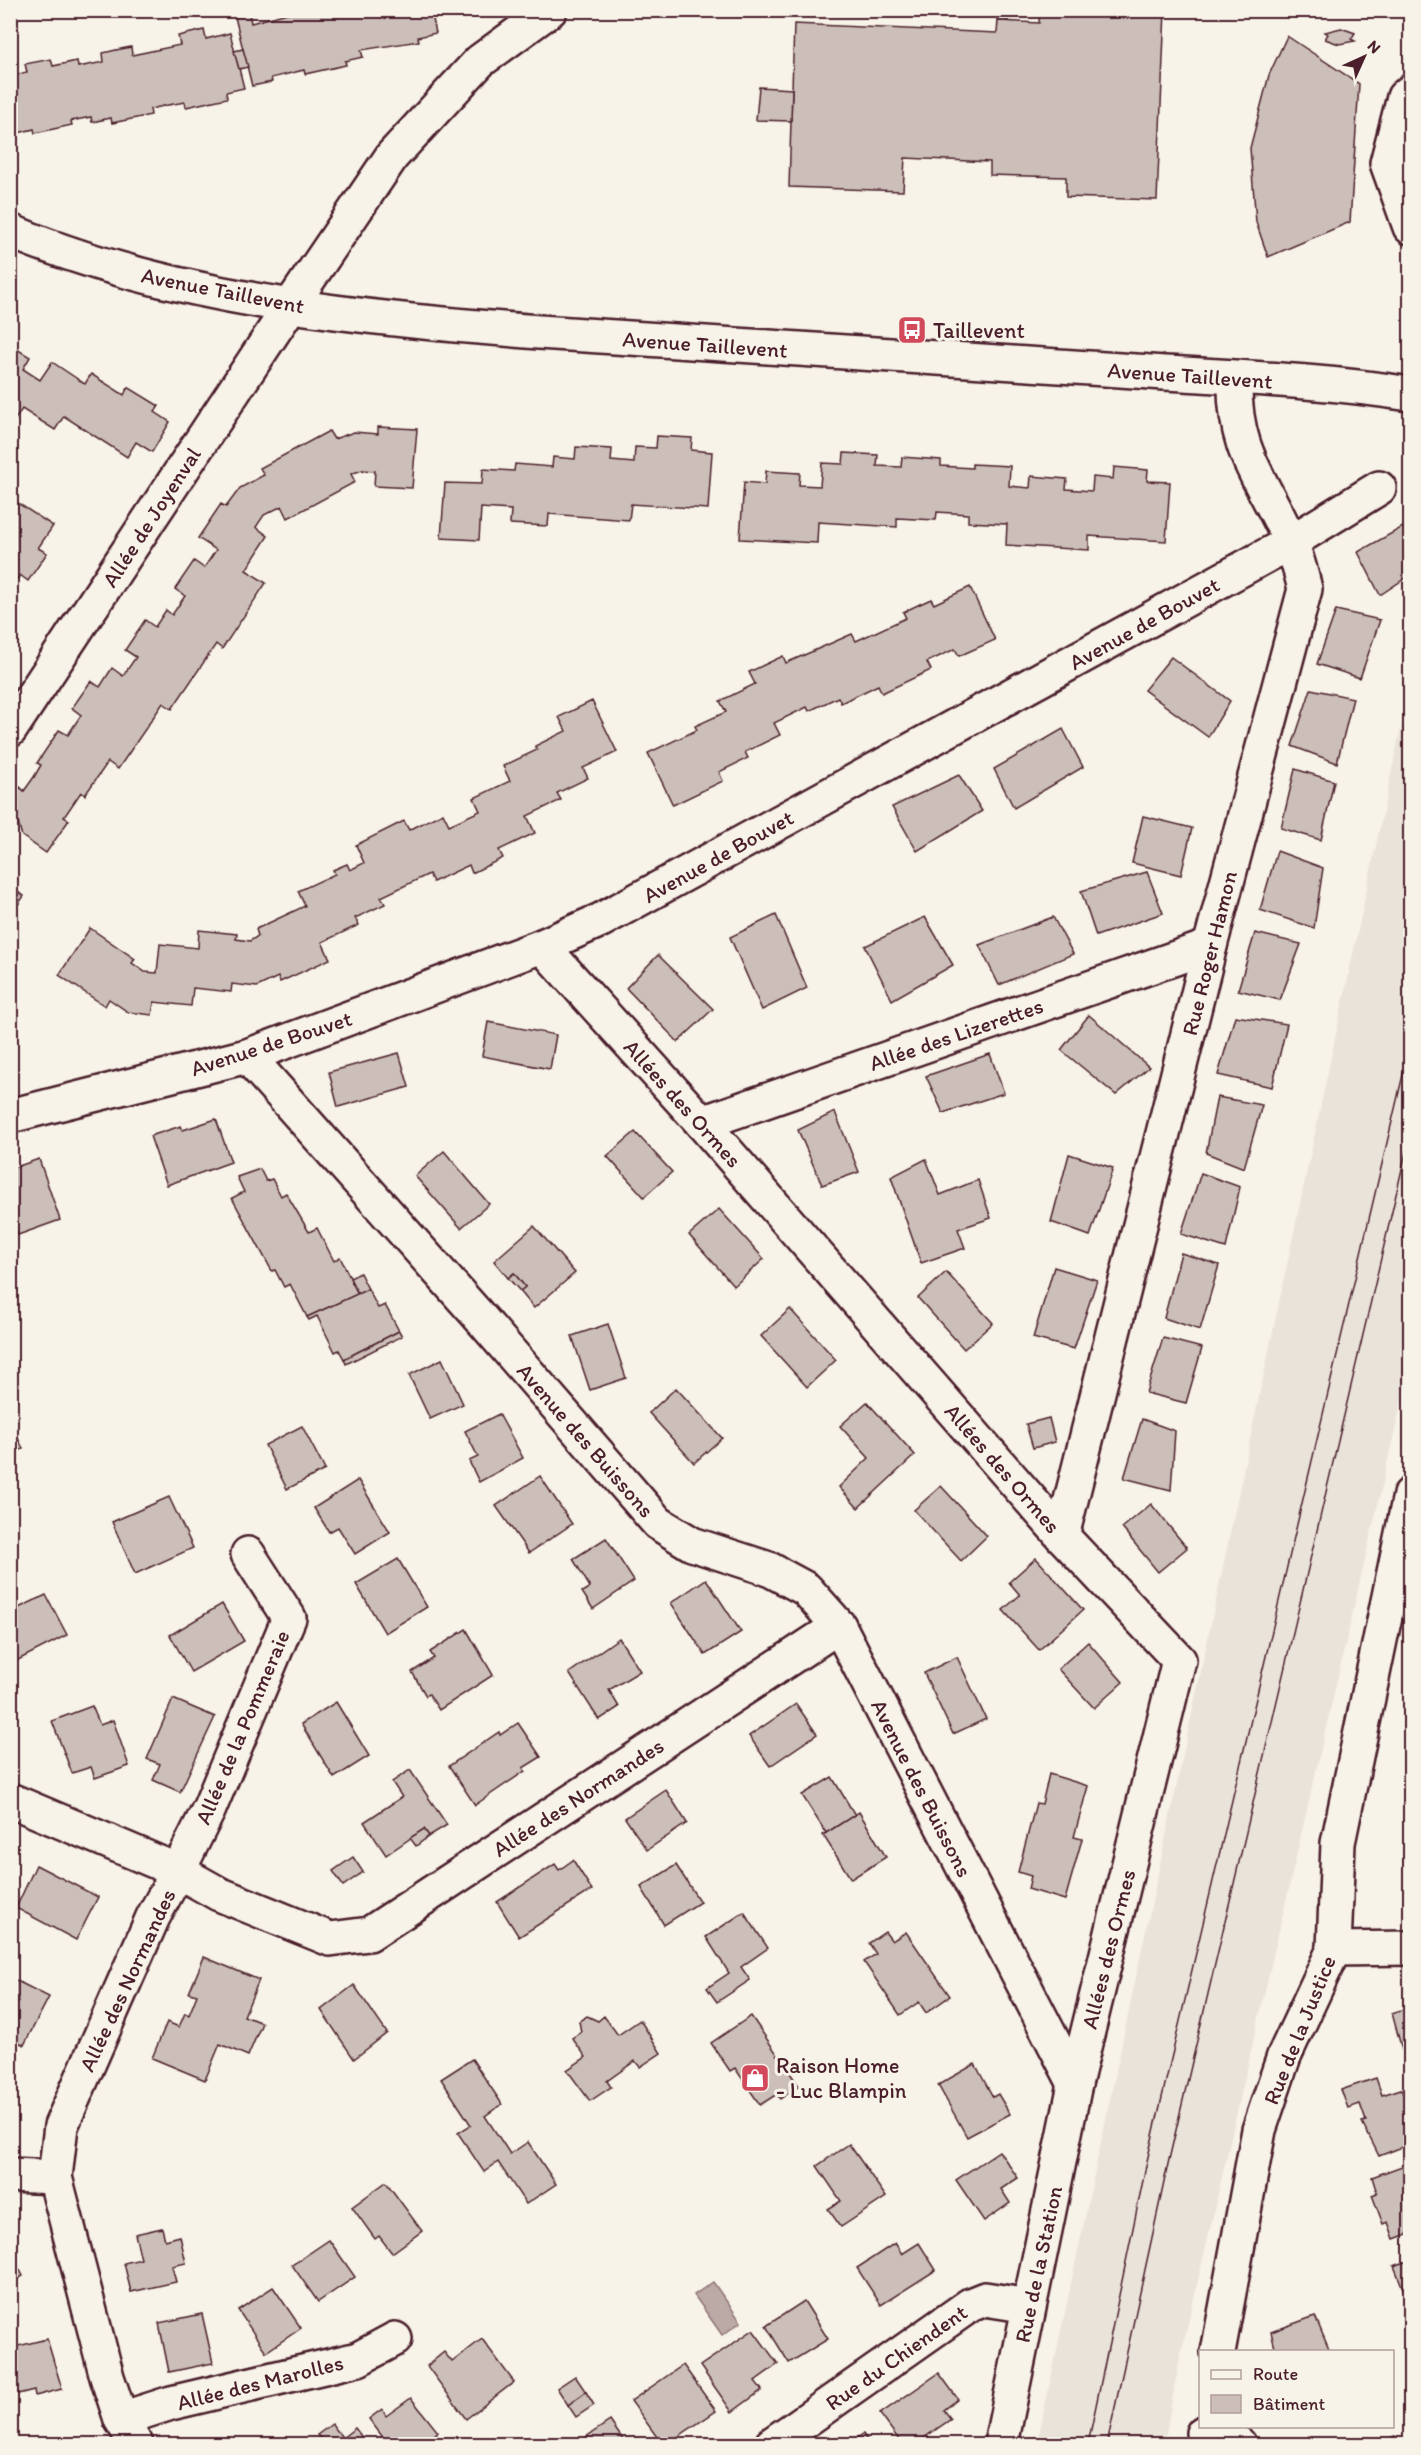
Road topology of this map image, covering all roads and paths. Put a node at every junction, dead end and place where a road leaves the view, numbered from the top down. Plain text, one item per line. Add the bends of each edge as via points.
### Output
1 (550, 10) edge
2 (1410, 92) edge
3 (1410, 227) edge
4 (10, 231) edge
5 (291, 304) junction
6 (1235, 378) junction
7 (1410, 394) edge
8 (1379, 488) dead end
9 (1291, 542) junction
10 (10, 730) edge
11 (542, 946) junction
12 (1210, 946) junction
13 (247, 1056) junction
14 (10, 1116) edge
15 (702, 1123) junction
16 (1410, 1495) edge
17 (1062, 1536) junction
18 (248, 1554) dead end
19 (839, 1626) junction
20 (10, 1800) edge
21 (178, 1871) junction
22 (1410, 1948) edge
23 (1334, 1949) junction
24 (1075, 2084) junction
25 (10, 2175) edge
26 (55, 2177) junction
27 (1029, 2306) junction
28 (395, 2339) dead end
29 (1218, 2350) edge
30 (129, 2432) edge
31 (1203, 2435) edge
32 (772, 2445) edge
33 (1001, 2445) edge
34 (1239, 2445) edge

1 - 5 street, Allée de Joyenval via 480,61 392,156
2 - 3 street via 1404,97 1387,163
4 - 5 street, Avenue Taillevent via 110,266 201,289
5 - 6 street, Avenue Taillevent via 397,321
5 - 10 street, Allée de Joyenval
6 - 7 street, Avenue Taillevent
6 - 9 street, Rue Roger Hamon via 1238,427 1247,459
8 - 9 street, Avenue de Bouvet
9 - 11 street, Avenue de Bouvet via 601,920
9 - 12 street, Rue Roger Hamon via 1305,589
11 - 13 street, Avenue de Bouvet
11 - 15 street, Allées des Ormes
12 - 15 street, Allée des Lizerettes
12 - 17 street, Rue Roger Hamon
13 - 14 street, Avenue de Bouvet
13 - 19 street, Avenue des Buissons via 658,1523 692,1544 769,1569 807,1589
15 - 17 street, Allées des Ormes
16 - 23 street, Rue de la Justice via 1338,1843
17 - 24 street, Allées des Ormes via 1179,1660
18 - 21 street, Allée de la Pommeraie via 289,1618 209,1809
19 - 21 street, Allée des Normandes via 369,1934 330,1939 219,1894
19 - 24 street, Avenue des Buissons
20 - 21 street
21 - 26 street, Allée des Normandes via 153,1917 61,2126
22 - 23 street
23 - 29 street, Rue de la Justice via 1284,2056 1260,2130
24 - 27 street, Rue de la Station
25 - 26 street
26 - 30 street, Allée des Normandes via 107,2377
27 - 32 street, Rue du Chiendent via 985,2299 970,2305
27 - 33 street, Rue de la Station
28 - 30 street, Allée des Marolles via 358,2359 171,2403
31 - 34 street via 1231,2439

